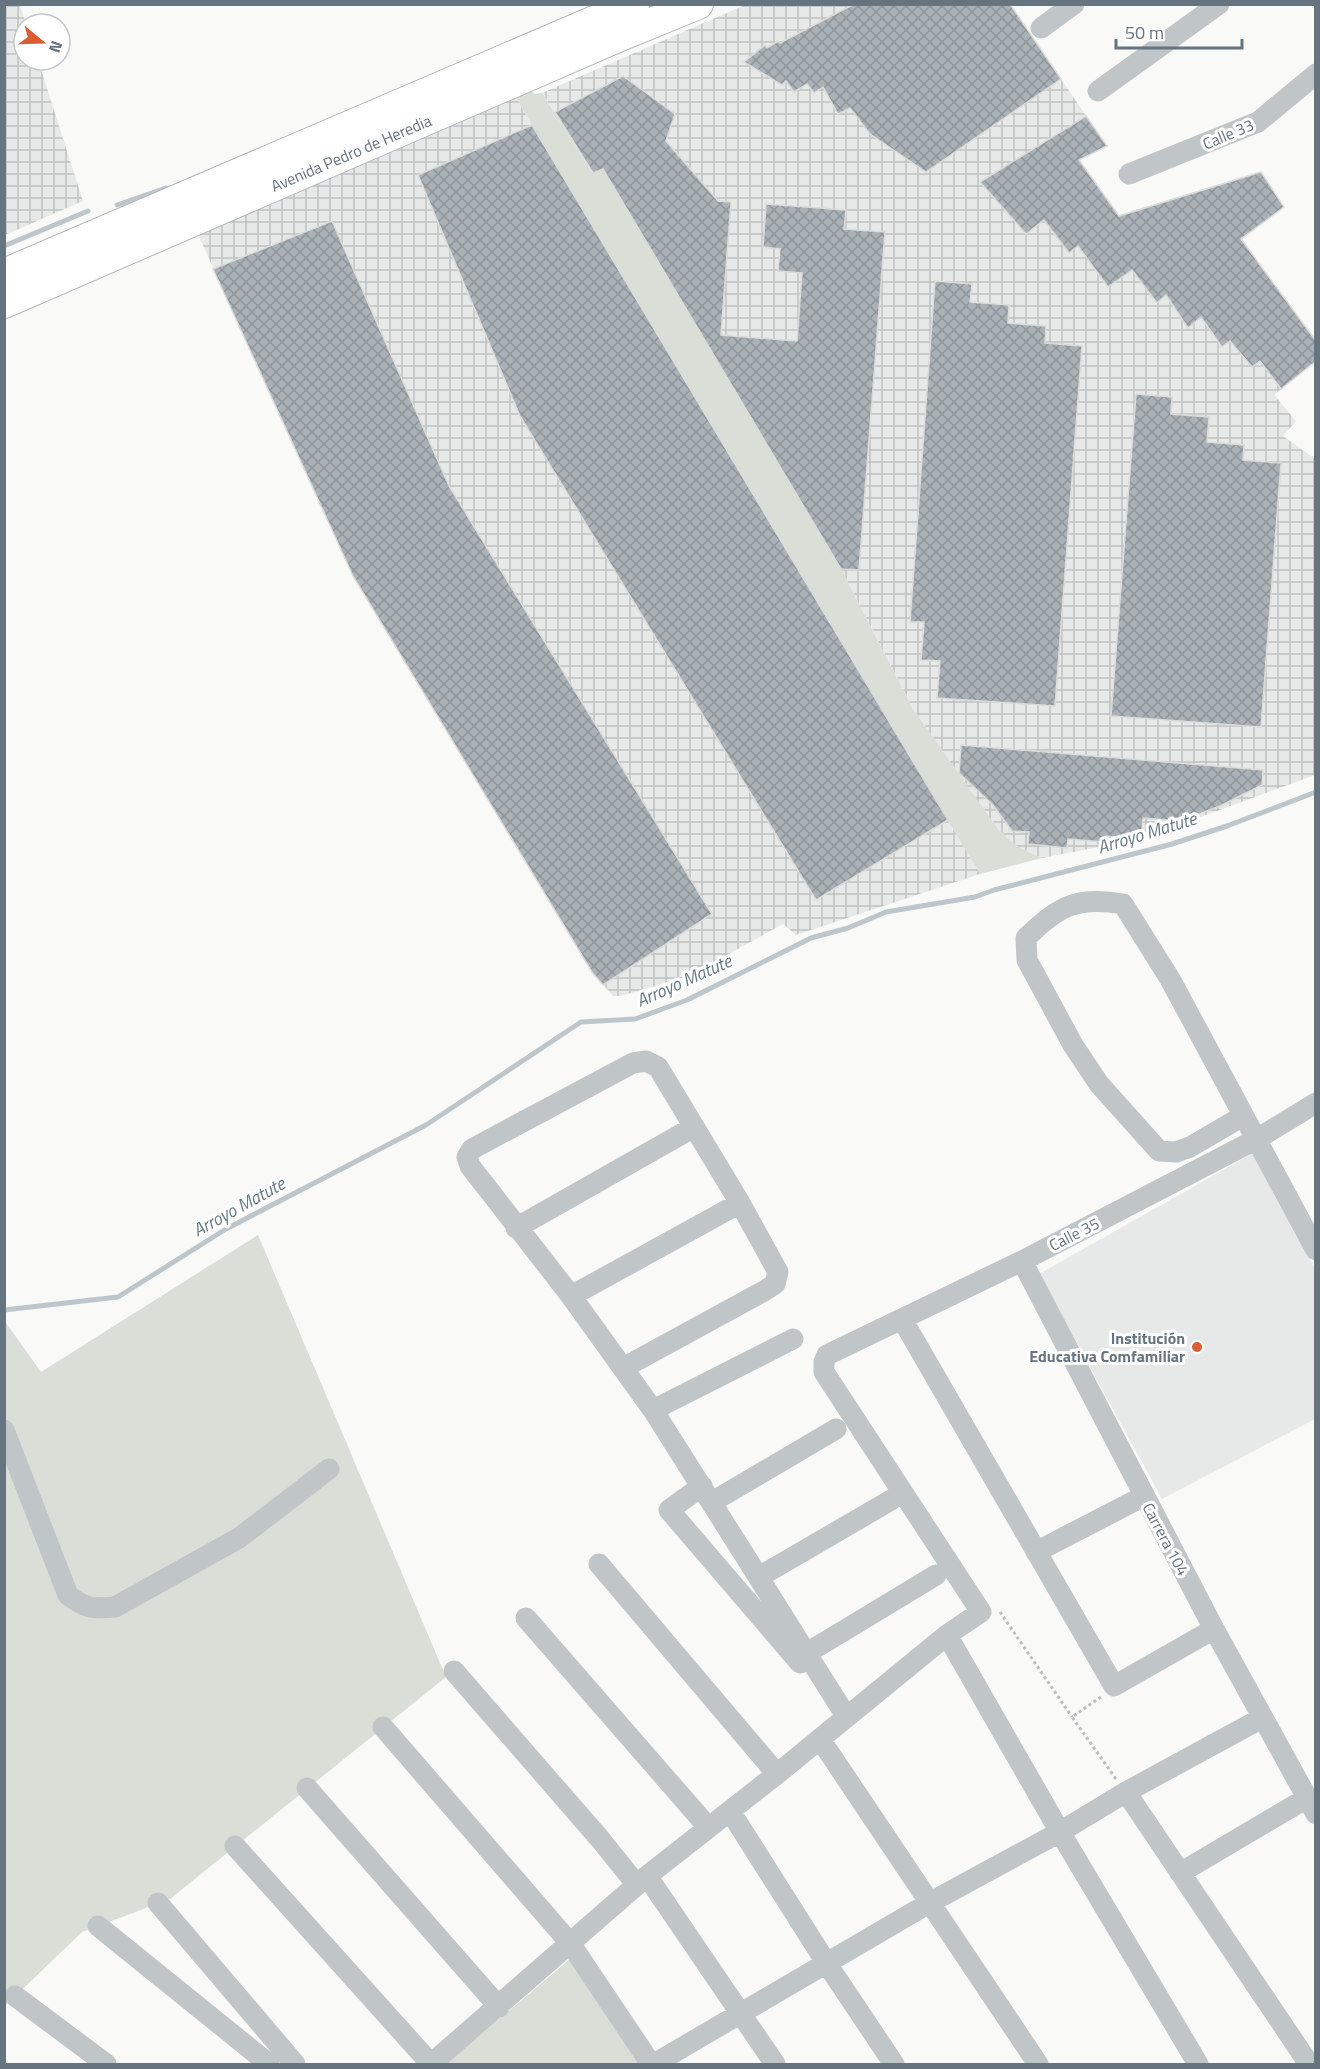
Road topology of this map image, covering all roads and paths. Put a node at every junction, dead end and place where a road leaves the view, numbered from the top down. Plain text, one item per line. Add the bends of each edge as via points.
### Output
1 (634, 4) edge
2 (698, 4) edge
3 (1074, 4) edge
4 (1219, 4) edge
5 (1041, 28) dead end
6 (1316, 74) edge
7 (1098, 91) dead end
8 (1129, 174) dead end
9 (4, 274) edge
10 (4, 303) edge
11 (1316, 1103) edge
12 (1243, 1116) junction
13 (694, 1127) junction
14 (1257, 1139) junction
15 (740, 1203) junction
16 (1308, 1219) edge
17 (516, 1228) junction
18 (1316, 1250) edge
19 (1022, 1262) junction
20 (571, 1296) junction
21 (902, 1318) junction
22 (792, 1339) dead end
23 (623, 1368) junction
24 (653, 1410) junction
25 (836, 1429) dead end
26 (4, 1430) edge
27 (329, 1468) dead end
28 (707, 1494) junction
29 (1144, 1496) junction
30 (891, 1500) dead end
31 (1036, 1552) junction
32 (599, 1564) dead end
33 (936, 1575) dead end
34 (759, 1577) junction
35 (981, 1612) junction
36 (526, 1618) dead end
37 (1214, 1629) junction
38 (947, 1635) junction
39 (807, 1653) junction
40 (454, 1671) dead end
41 (1114, 1686) junction
42 (846, 1716) junction
43 (1072, 1717) junction
44 (1262, 1718) junction
45 (383, 1727) dead end
46 (820, 1739) junction
47 (777, 1774) junction
48 (307, 1788) dead end
49 (1126, 1792) junction
50 (1311, 1806) edge
51 (730, 1811) junction
52 (708, 1827) junction
53 (1060, 1832) junction
54 (235, 1846) dead end
55 (1180, 1873) junction
56 (642, 1880) junction
57 (931, 1902) junction
58 (158, 1903) dead end
59 (98, 1926) dead end
60 (570, 1943) junction
61 (827, 1964) junction
62 (15, 1996) dead end
63 (499, 2007) junction
64 (741, 2013) junction
65 (106, 2064) edge
66 (268, 2064) edge
67 (295, 2064) edge
68 (431, 2064) edge
69 (653, 2064) edge
70 (775, 2064) edge
71 (894, 2064) edge
72 (1038, 2064) edge
73 (1198, 2064) edge
74 (1309, 2064) edge

1 - 9 highway, Avenida Pedro de Heredia
2 - 10 highway, Avenida Pedro de Heredia
3 - 5 street
4 - 7 street
6 - 8 street, Calle 33 via 1258,123
11 - 14 street, Calle 35
12 - 12 street via 1190,1147 1176,1152 1159,1151 1099,1084 1073,1046 1027,960 1026,938 1047,916 1077,903 1123,904 1170,979
12 - 14 street
13 - 15 street
13 - 17 street
13 - 17 street via 658,1067 646,1061 633,1063 472,1149 467,1157 470,1166
14 - 16 street
14 - 19 street, Calle 35
15 - 20 street
15 - 23 street via 778,1272 774,1284
16 - 18 street
17 - 20 street
19 - 21 street, Calle 35
19 - 29 street, Carrera 104
20 - 23 street
21 - 31 street
21 - 35 street, Calle 35 via 827,1355 824,1372
22 - 24 street
23 - 24 street
24 - 28 street
25 - 28 street
26 - 27 street via 68,1595 94,1609 115,1606 239,1538
28 - 34 street
28 - 42 street via 669,1510
29 - 31 street
29 - 37 street, Carrera 104
30 - 34 street
31 - 41 street
32 - 47 street
33 - 39 street
34 - 39 street
35 - 38 street
35 - 43 path via 994,1604
36 - 52 street
37 - 41 street
37 - 44 street, Carrera 104
38 - 42 street
38 - 53 street
39 - 42 street
40 - 56 street
41 - 43 path
42 - 46 street
43 - 49 path
44 - 49 street
44 - 50 street, Carrera 104
45 - 60 street
46 - 47 street
46 - 57 street
47 - 51 street
48 - 63 street
49 - 53 street
49 - 55 street
50 - 55 street
51 - 52 street
51 - 61 street
52 - 56 street
53 - 57 street
53 - 73 street
54 - 68 street
55 - 74 street
56 - 60 street
56 - 64 street
57 - 61 street
57 - 72 street
58 - 67 street
59 - 66 street
60 - 63 street
60 - 69 street
61 - 64 street
61 - 71 street
62 - 65 street
63 - 68 street
64 - 69 street
64 - 70 street

